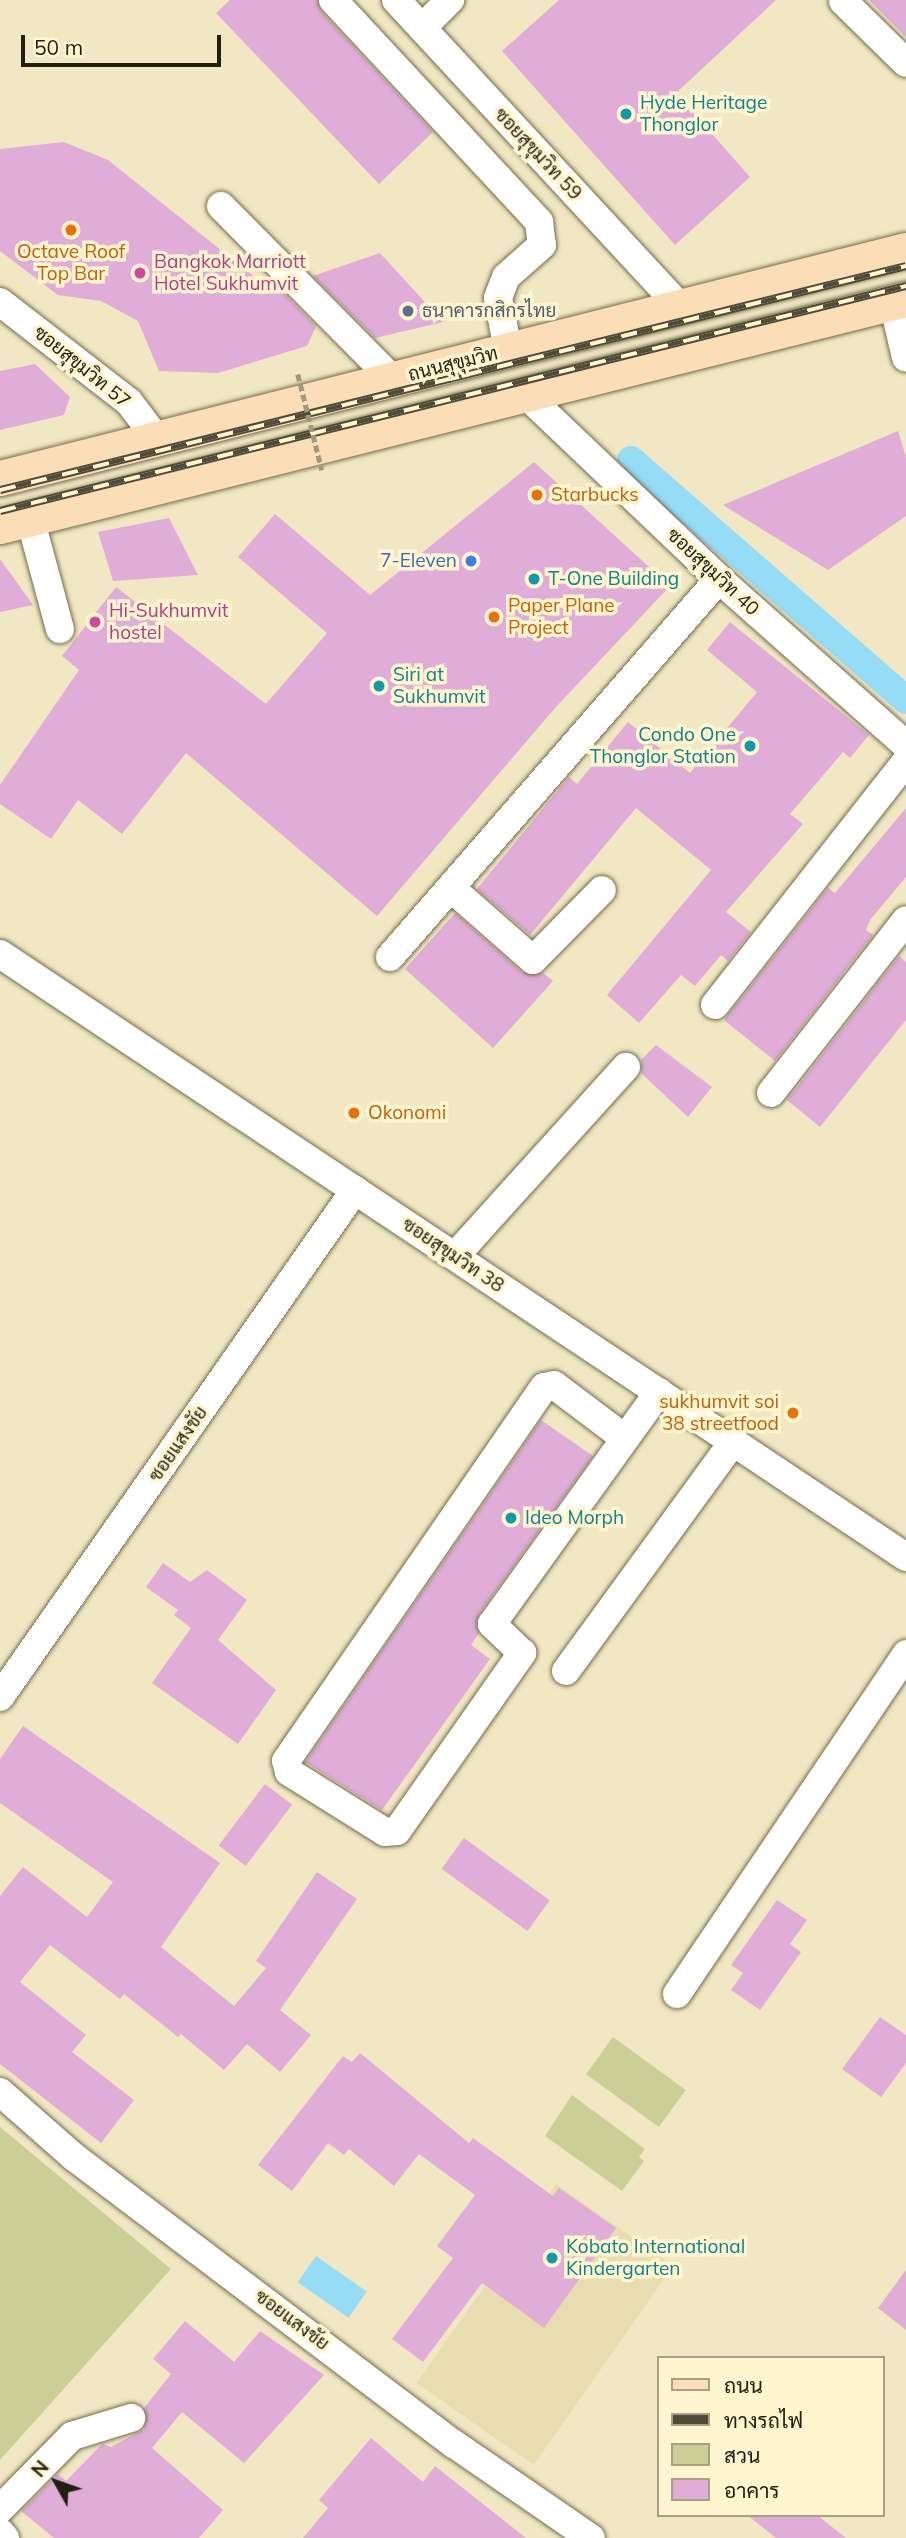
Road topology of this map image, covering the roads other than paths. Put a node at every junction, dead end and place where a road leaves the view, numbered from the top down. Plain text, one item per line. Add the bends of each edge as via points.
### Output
1 (333, 0) edge
2 (396, 0) edge
3 (450, 0) edge
4 (843, 1) edge
5 (422, 28) junction
6 (906, 63) edge
7 (220, 206) dead end
8 (906, 250) edge
9 (900, 301) edge
10 (0, 302) edge
11 (680, 307) junction
12 (509, 350) junction
13 (906, 358) edge
14 (392, 379) junction
15 (524, 393) junction
16 (157, 439) junction
17 (0, 478) edge
18 (15, 522) edge
19 (719, 579) junction
20 (60, 629) dead end
21 (906, 746) edge
22 (906, 761) edge
23 (451, 888) junction
24 (602, 890) dead end
25 (906, 920) edge
26 (0, 954) edge
27 (390, 957) dead end
28 (715, 1005) dead end
29 (626, 1067) dead end
30 (771, 1093) dead end
31 (355, 1190) junction
32 (455, 1256) junction
33 (659, 1392) junction
34 (628, 1429) junction
35 (733, 1442) junction
36 (906, 1557) edge
37 (906, 1654) edge
38 (566, 1671) dead end
39 (0, 1697) edge
40 (677, 1994) dead end
41 (0, 2092) edge
42 (131, 2418) dead end
43 (0, 2509) edge
44 (0, 2532) edge
45 (5, 2538) edge
46 (591, 2538) edge

1 - 12 street via 539,222 542,245 506,277 498,298
2 - 5 street, ซอยสุขุมวิท 59
3 - 5 street
4 - 6 street
5 - 11 street, ซอยสุขุมวิท 59
7 - 14 street
8 - 11 main road, ถนนสุขุมวิท
9 - 13 street
9 - 15 main road
10 - 16 street, ซอยสุขุมวิท 57 via 128,402
11 - 12 main road, ถนนสุขุมวิท
12 - 14 main road, ถนนสุขุมวิท
12 - 15 main road
14 - 16 main road, ถนนสุขุมวิท
15 - 18 main road
15 - 19 street, ซอยสุขุมวิท 40
16 - 17 main road, ถนนสุขุมวิท
18 - 20 street
19 - 21 street, ซอยสุขุมวิท 40
19 - 23 street
22 - 28 street
23 - 24 street via 533,960
23 - 27 street
25 - 30 street
26 - 31 street, ซอยสุขุมวิท 38
29 - 32 street
31 - 32 street, ซอยสุขุมวิท 38
31 - 39 street, ซอยแสงชัย
32 - 33 street, ซอยสุขุมวิท 38
33 - 34 street
33 - 35 street, ซอยสุขุมวิท 38
34 - 34 street via 492,1624 523,1653 397,1831 385,1832 289,1772 286,1761 544,1387 554,1385
35 - 36 street, ซอยสุขุมวิท 38
35 - 38 street
37 - 40 street
41 - 46 street, ซอยแสงชัย via 92,2170 454,2444
42 - 43 street via 72,2436
44 - 45 street

